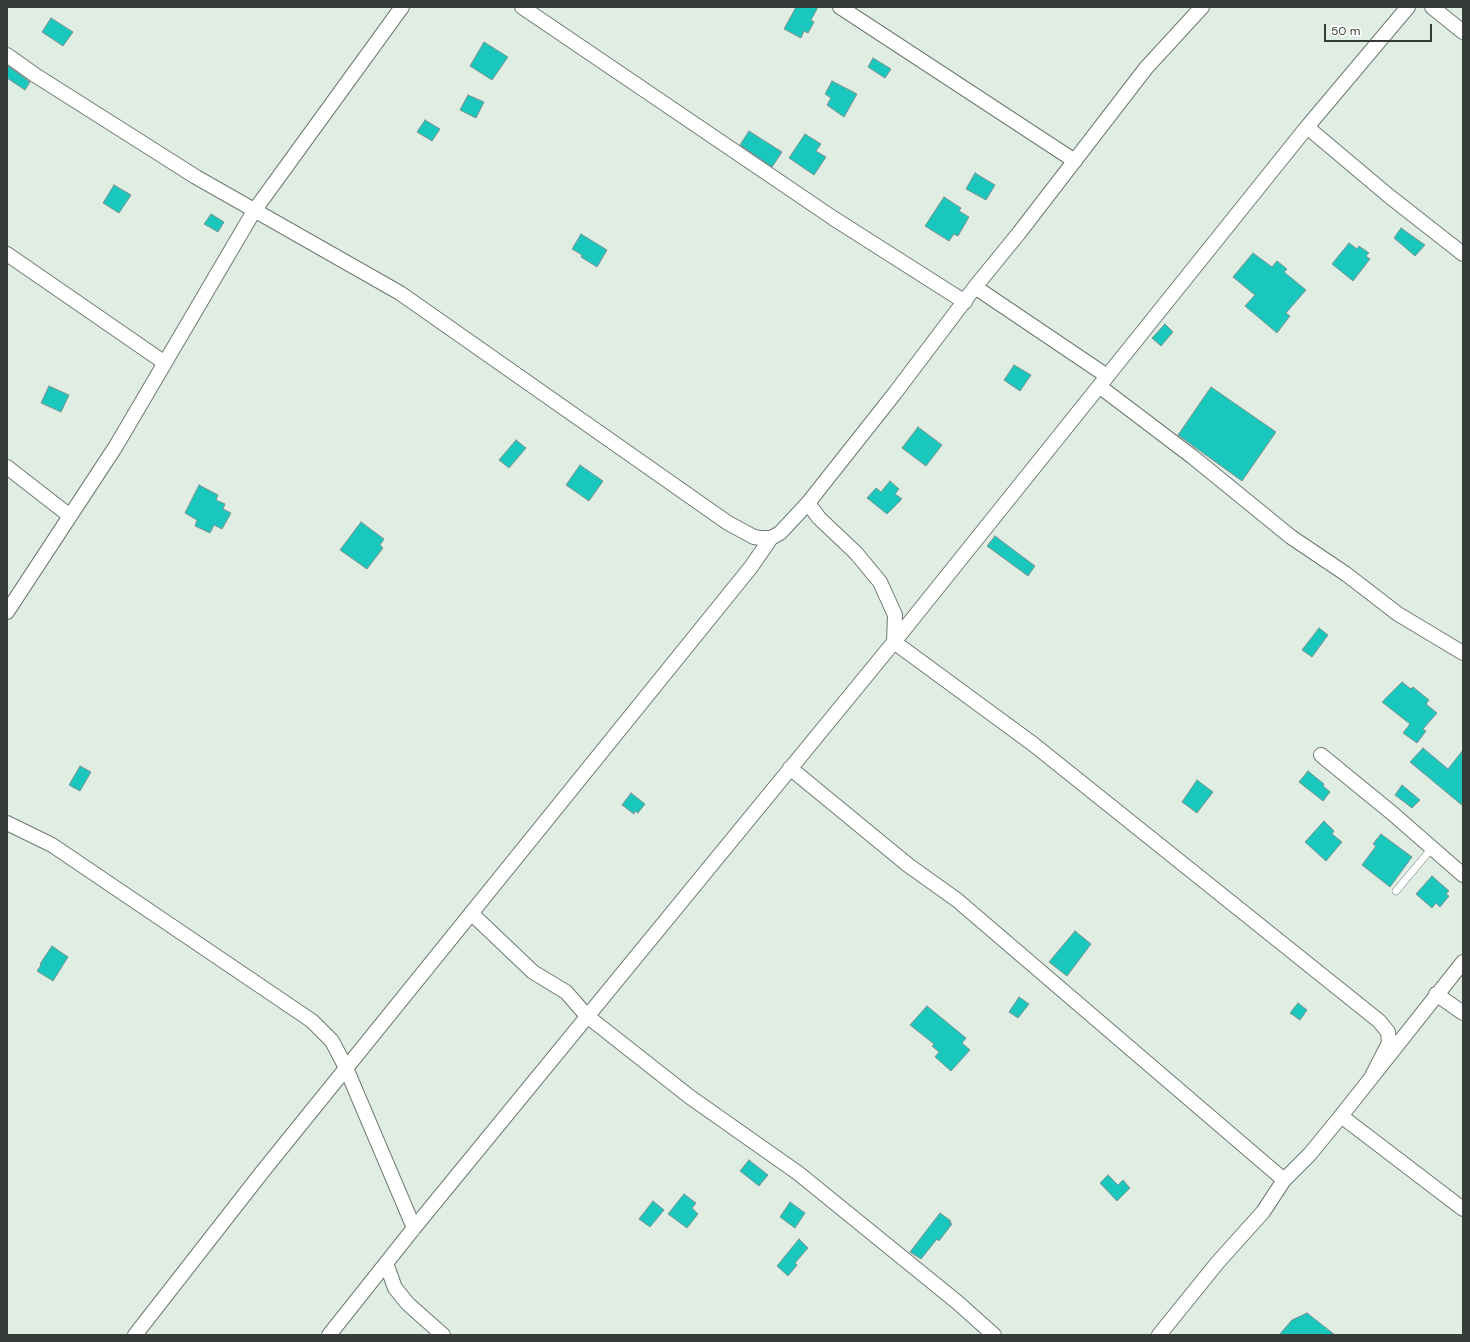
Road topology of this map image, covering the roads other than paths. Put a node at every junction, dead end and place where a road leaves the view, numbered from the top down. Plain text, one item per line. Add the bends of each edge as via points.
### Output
1 (402, 7) edge
2 (522, 7) edge
3 (840, 7) edge
4 (1202, 7) edge
5 (1408, 7) edge
6 (1432, 7) edge
7 (1463, 32) edge
8 (7, 55) edge
9 (1308, 127) junction
10 (1075, 161) junction
11 (254, 211) junction
12 (7, 254) edge
13 (1463, 254) edge
14 (974, 287) junction
15 (965, 302) junction
16 (165, 363) junction
17 (1103, 381) junction
18 (7, 467) edge
19 (808, 503) junction
20 (70, 516) junction
21 (771, 538) junction
22 (7, 612) edge
23 (894, 642) junction
24 (1463, 653) edge
25 (1321, 755) dead end
26 (790, 768) junction
27 (7, 822) edge
28 (1432, 848) junction
29 (1463, 875) edge
30 (1396, 891) dead end
31 (471, 914) junction
32 (1463, 962) edge
33 (1436, 994) junction
34 (1463, 1013) edge
35 (587, 1016) junction
36 (346, 1068) junction
37 (1372, 1076) junction
38 (1341, 1116) junction
39 (1284, 1180) junction
40 (1463, 1208) edge
41 (414, 1228) junction
42 (386, 1263) junction
43 (135, 1335) edge
44 (329, 1335) edge
45 (443, 1335) edge
46 (994, 1335) edge
47 (1159, 1335) edge

1 - 11 street
2 - 15 street via 833,218
3 - 10 street
4 - 10 street via 1146,68
5 - 9 street
6 - 7 street
8 - 11 street via 35,76
9 - 13 street via 1389,196
9 - 17 street
10 - 14 street
11 - 16 street
11 - 21 street via 400,293 728,523 754,537
12 - 16 street
14 - 15 street
14 - 17 street
15 - 19 street
16 - 20 street via 116,446
17 - 23 street
17 - 24 street via 1291,537 1346,574 1398,614
18 - 20 street
19 - 21 street via 786,527
19 - 23 street via 880,582 895,615
20 - 22 street
21 - 31 street via 751,567
23 - 26 street
23 - 37 street via 1033,744 1379,1021 1388,1032 1390,1043
25 - 28 street
26 - 35 street
26 - 39 street via 908,865 957,900
27 - 36 street via 52,845 312,1021 332,1041
28 - 29 street
28 - 30 lane
31 - 35 street via 533,972 566,992
31 - 36 street
32 - 33 street
33 - 34 street
33 - 37 street
35 - 41 street
35 - 46 street via 690,1097 798,1173
36 - 41 street
36 - 43 street
37 - 38 street
38 - 39 street via 1310,1154
38 - 40 street
39 - 47 street via 1263,1212 1218,1262
41 - 42 street
42 - 44 street
42 - 45 street via 395,1288 408,1304

